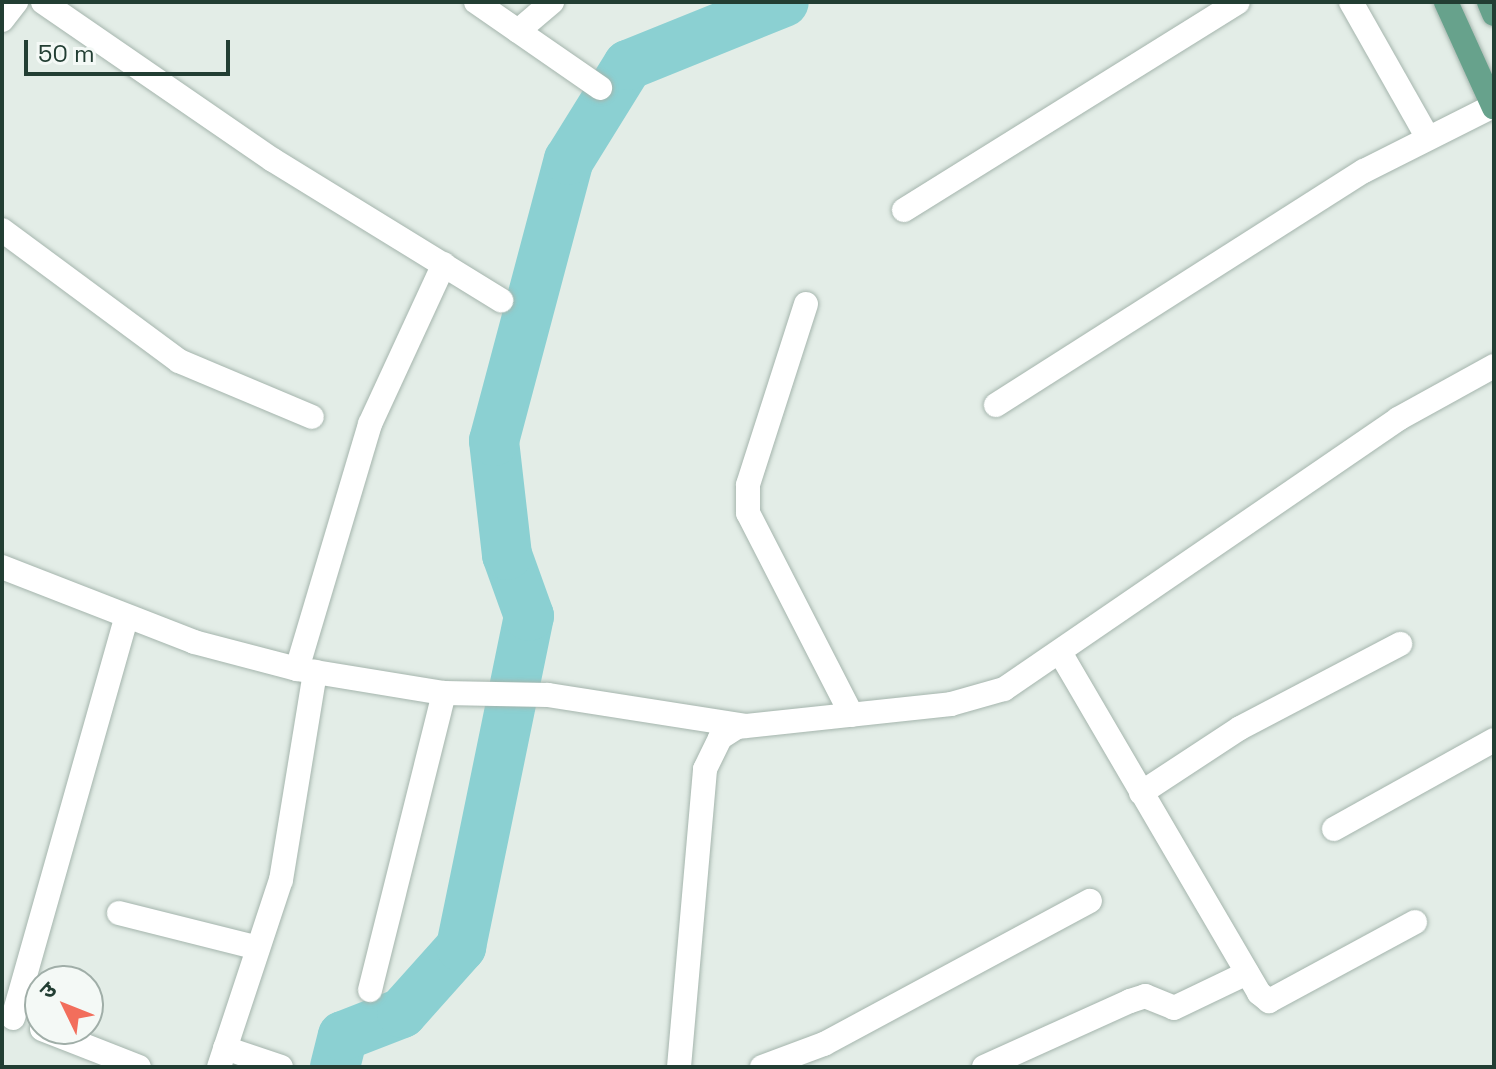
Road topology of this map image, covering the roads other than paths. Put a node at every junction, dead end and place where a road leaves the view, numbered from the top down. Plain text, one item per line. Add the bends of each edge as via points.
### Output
1 (16, 2) edge
2 (43, 2) edge
3 (476, 2) edge
4 (552, 2) edge
5 (1238, 2) edge
6 (1351, 2) edge
7 (1446, 2) edge
8 (1489, 2) edge
9 (1494, 14) edge
10 (2, 20) edge
11 (518, 31) junction
12 (600, 88) dead end
13 (1494, 107) edge
14 (1428, 138) junction
15 (904, 210) dead end
16 (2, 230) edge
17 (444, 264) junction
18 (501, 300) dead end
19 (806, 304) dead end
20 (1494, 366) edge
21 (996, 405) dead end
22 (312, 417) dead end
23 (4, 575) edge
24 (126, 619) junction
25 (1400, 644) dead end
26 (1061, 654) junction
27 (306, 670) junction
28 (444, 693) junction
29 (852, 715) junction
30 (746, 726) junction
31 (1494, 740) edge
32 (1141, 793) junction
33 (1334, 829) dead end
34 (1090, 901) dead end
35 (119, 913) dead end
36 (1415, 922) dead end
37 (258, 948) junction
38 (1247, 973) junction
39 (370, 990) dead end
40 (7, 1016) edge
41 (82, 1045) edge
42 (222, 1058) edge
43 (139, 1067) edge
44 (281, 1067) edge
45 (679, 1067) edge
46 (762, 1067) edge
47 (984, 1067) edge

1 - 10 street
2 - 17 street via 273,160
3 - 11 street
4 - 11 street
5 - 15 street
6 - 14 street
7 - 13 main road
8 - 9 main road
11 - 12 street
13 - 14 street
14 - 21 street via 1364,171
16 - 22 street via 179,361
17 - 18 street
17 - 27 street via 370,424
19 - 29 street via 748,485 748,513
20 - 26 street via 1398,419
23 - 24 street
24 - 27 street
24 - 40 street
25 - 32 street via 1248,723
26 - 29 street via 1004,689 951,704
26 - 32 street
27 - 28 street
27 - 37 street via 285,861
28 - 30 street via 548,695
28 - 39 street
29 - 30 street
30 - 45 street via 720,738 705,769
31 - 33 street
32 - 38 street
34 - 46 street via 824,1044
35 - 37 street
36 - 38 street via 1282,998 1269,1001
37 - 42 street
38 - 47 street via 1174,1008 1145,996 1130,1001
41 - 43 street
42 - 44 street

